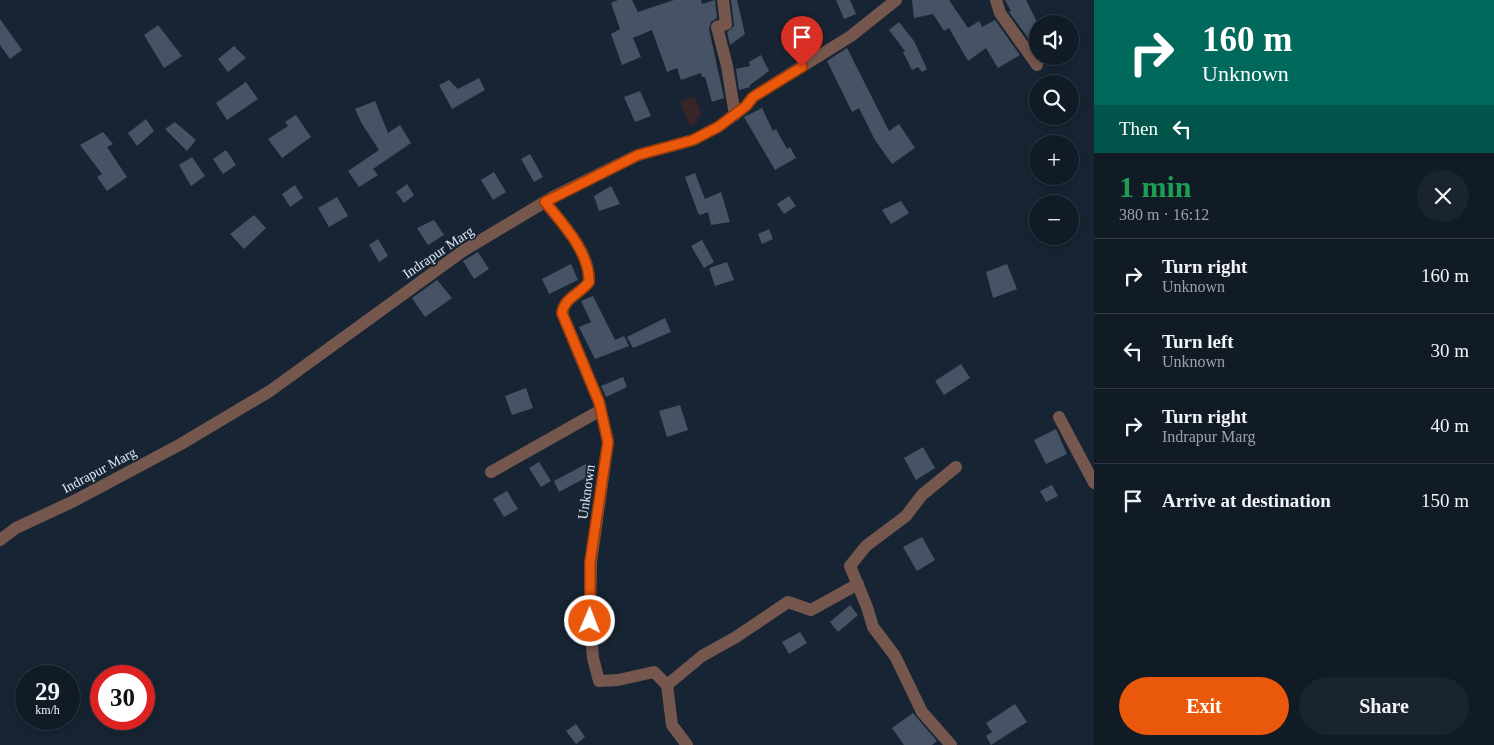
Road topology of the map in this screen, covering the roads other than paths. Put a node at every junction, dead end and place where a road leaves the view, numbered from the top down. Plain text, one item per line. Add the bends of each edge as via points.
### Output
1 (723, 0) edge
2 (896, 0) edge
3 (996, 0) edge
4 (1029, 54) edge
5 (735, 115) junction
6 (545, 202) junction
7 (601, 410) junction
8 (1059, 418) dead end
9 (956, 467) dead end
10 (491, 472) dead end
11 (1094, 483) edge
12 (0, 540) edge
13 (858, 584) junction
14 (667, 685) junction
15 (687, 745) edge
16 (951, 745) edge

1 - 5 street via 726,24 717,28
2 - 5 street, Indrapur Marg via 851,36 753,97
3 - 4 street via 1000,13
5 - 6 street, Indrapur Marg via 693,140 638,155
6 - 7 street, Unknown via 584,256 590,272 589,282 569,299 562,313
6 - 12 street, Indrapur Marg via 462,251 270,391 181,444 16,528
7 - 10 street
7 - 14 street, Unknown via 608,442 590,562 593,658 599,681 654,672
8 - 11 street
9 - 13 street via 922,495 906,516 866,546 850,566
13 - 14 street via 810,610 788,602 702,656
13 - 16 street via 874,627 895,656 922,712
14 - 15 street via 672,725

